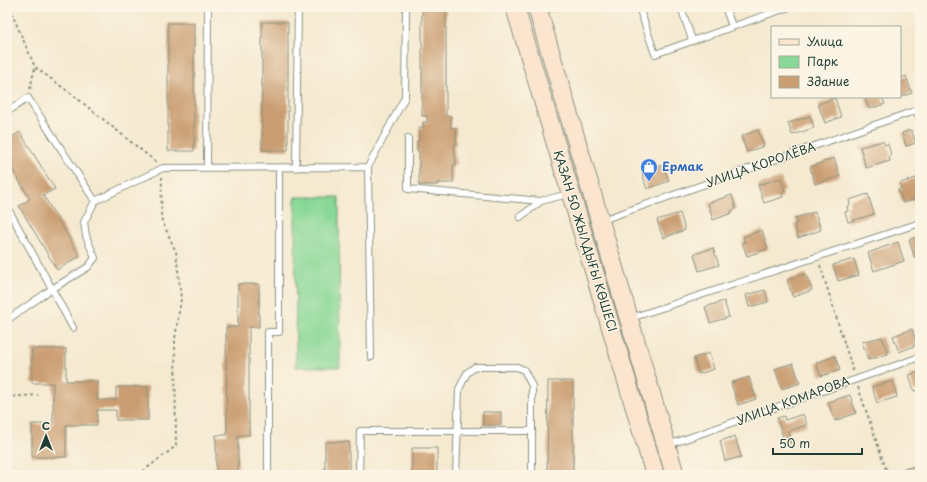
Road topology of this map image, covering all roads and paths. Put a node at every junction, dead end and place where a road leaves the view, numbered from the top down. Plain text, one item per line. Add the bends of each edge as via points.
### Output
1 (9, 7) edge
2 (208, 7) edge
3 (298, 7) edge
4 (406, 7) edge
5 (515, 7) edge
6 (639, 7) edge
7 (681, 7) edge
8 (726, 7) edge
9 (789, 7) edge
10 (543, 9) edge
11 (771, 10) edge
12 (732, 26) junction
13 (692, 40) junction
14 (35, 67) junction
15 (28, 98) junction
16 (918, 110) edge
17 (7, 112) edge
18 (920, 120) edge
19 (408, 138) dead end
20 (368, 167) junction
21 (163, 168) junction
22 (207, 168) junction
23 (279, 168) junction
24 (296, 168) junction
25 (570, 193) junction
26 (95, 201) junction
27 (541, 201) junction
28 (7, 206) edge
29 (520, 216) dead end
30 (600, 220) junction
31 (920, 223) edge
32 (817, 258) junction
33 (52, 289) junction
34 (630, 318) junction
35 (7, 320) edge
36 (73, 328) dead end
37 (371, 357) dead end
38 (920, 357) edge
39 (856, 378) junction
40 (38, 395) dead end
41 (7, 397) edge
42 (456, 431) junction
43 (532, 431) junction
44 (667, 445) junction
45 (138, 475) edge
46 (268, 475) edge
47 (359, 475) edge
48 (456, 475) edge
49 (532, 475) edge
50 (655, 475) edge
51 (675, 475) edge
52 (888, 475) edge

1 - 14 path
2 - 22 lane
3 - 24 lane
4 - 20 lane via 406,98
5 - 25 street, ҚАЗАН 50 ЖЫЛДЫҒЫ КӨШЕСІ
6 - 13 lane via 655,54
7 - 13 lane
8 - 12 lane
9 - 11 lane
10 - 30 street, ҚАЗАН 50 ЖЫЛДЫҒЫ КӨШЕСІ
11 - 12 lane
12 - 13 lane
14 - 15 path
14 - 21 path
15 - 17 lane
15 - 26 lane
16 - 18 lane
16 - 30 lane, УЛИЦА КОРОЛЁВА
19 - 27 lane via 408,189
20 - 24 lane
20 - 37 lane
21 - 22 lane
21 - 26 lane
21 - 45 path via 161,218 176,252 181,299 175,339 176,446
22 - 23 lane
23 - 24 lane
23 - 46 lane via 279,332 268,332
25 - 27 lane
25 - 50 street, ҚАЗАН 50 ЖЫЛДЫҒЫ КӨШЕСІ
26 - 33 lane via 84,222 86,236 96,258 88,267
27 - 29 lane
28 - 33 lane
30 - 34 street, ҚАЗАН 50 ЖЫЛДЫҒЫ КӨШЕСІ
31 - 32 lane
32 - 34 lane
32 - 39 path
33 - 35 lane
33 - 36 lane
34 - 44 street, ҚАЗАН 50 ЖЫЛДЫҒЫ КӨШЕСІ
38 - 39 lane, УЛИЦА КОМАРОВА
39 - 44 lane, УЛИЦА КОМАРОВА
39 - 52 path
40 - 41 path
42 - 43 lane
42 - 43 lane via 459,389 467,373 475,366 517,366 524,370 532,386
42 - 47 lane via 360,431
42 - 48 lane
43 - 49 lane
44 - 51 street, ҚАЗАН 50 ЖЫЛДЫҒЫ КӨШЕСІ

